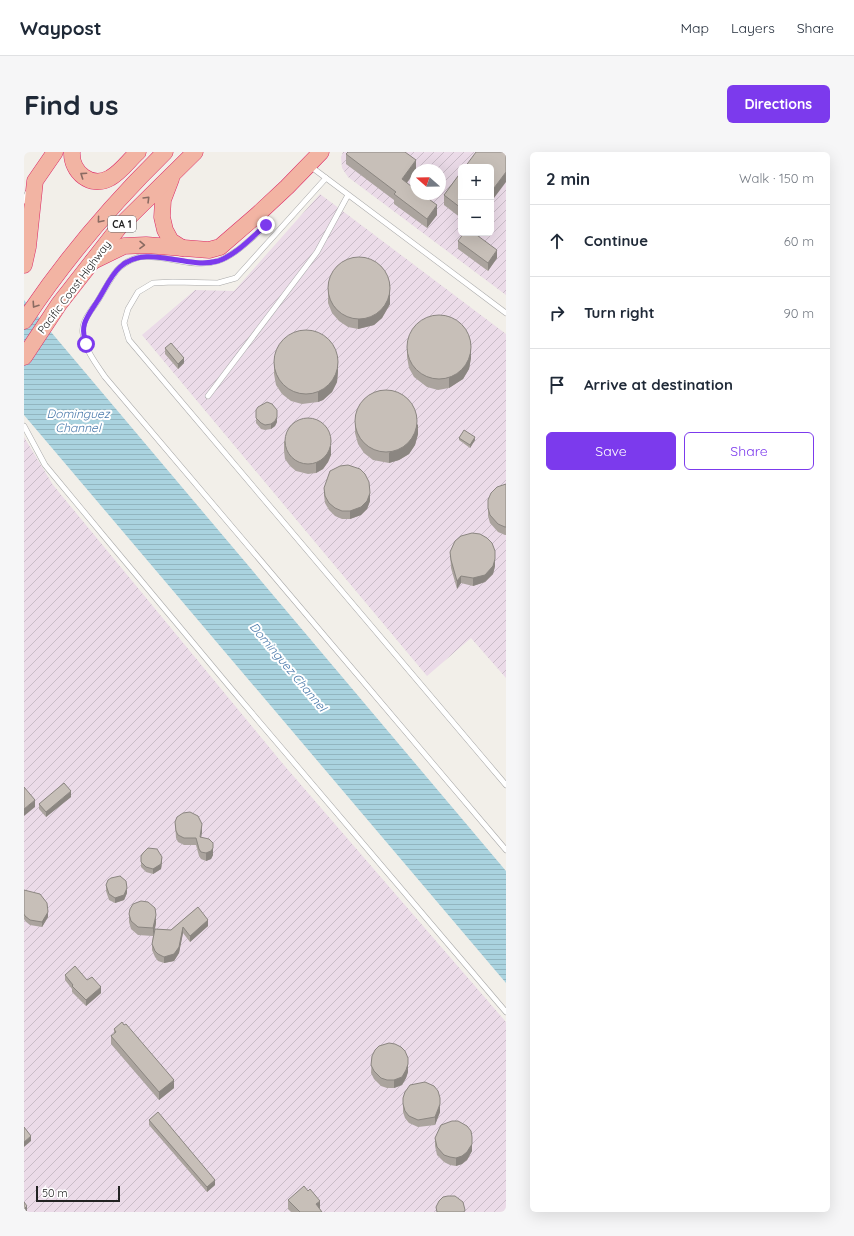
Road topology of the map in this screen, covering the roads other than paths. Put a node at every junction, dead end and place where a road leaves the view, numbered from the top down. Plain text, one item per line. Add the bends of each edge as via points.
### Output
1 (55, 152) edge
2 (72, 152) edge
3 (138, 152) edge
4 (165, 152) edge
5 (195, 152) edge
6 (321, 152) edge
7 (309, 166) junction
8 (172, 174) junction
9 (326, 178) junction
10 (34, 181) junction
11 (348, 195) junction
12 (24, 201) edge
13 (258, 215) junction
14 (182, 248) junction
15 (93, 261) junction
16 (24, 264) edge
17 (506, 313) edge
18 (24, 321) edge
19 (24, 357) edge
20 (208, 396) dead end
21 (24, 426) edge
22 (506, 785) edge
23 (506, 850) edge
24 (506, 1012) edge

1 - 10 highway
3 -> 2 highway via 110,178 101,181 86,178 78,172 74,167
4 -> 18 highway, Pacific Coast Highway / CA 1 via 106,213 45,289
5 - 8 highway, Pacific Coast Highway / CA 1
6 - 7 highway
7 - 9 lane
7 - 13 highway
8 - 14 highway via 163,200 162,217 171,241
15 -> 8 highway, Pacific Coast Highway / CA 1 via 120,226
9 - 11 lane
9 - 22 lane via 236,278 218,283 153,283 138,292 128,309 124,324 129,340
10 - 12 lane
10 - 16 highway
11 - 17 lane
11 - 20 lane via 317,252
13 - 14 highway via 220,247 209,250
13 - 23 lane via 266,225 229,256 219,261 197,263 143,257 125,264 115,272 85,321 83,334 86,344 105,377
15 -> 14 highway via 124,246
15 - 19 highway, Pacific Coast Highway / CA 1 via 59,304
21 - 24 lane via 45,465

